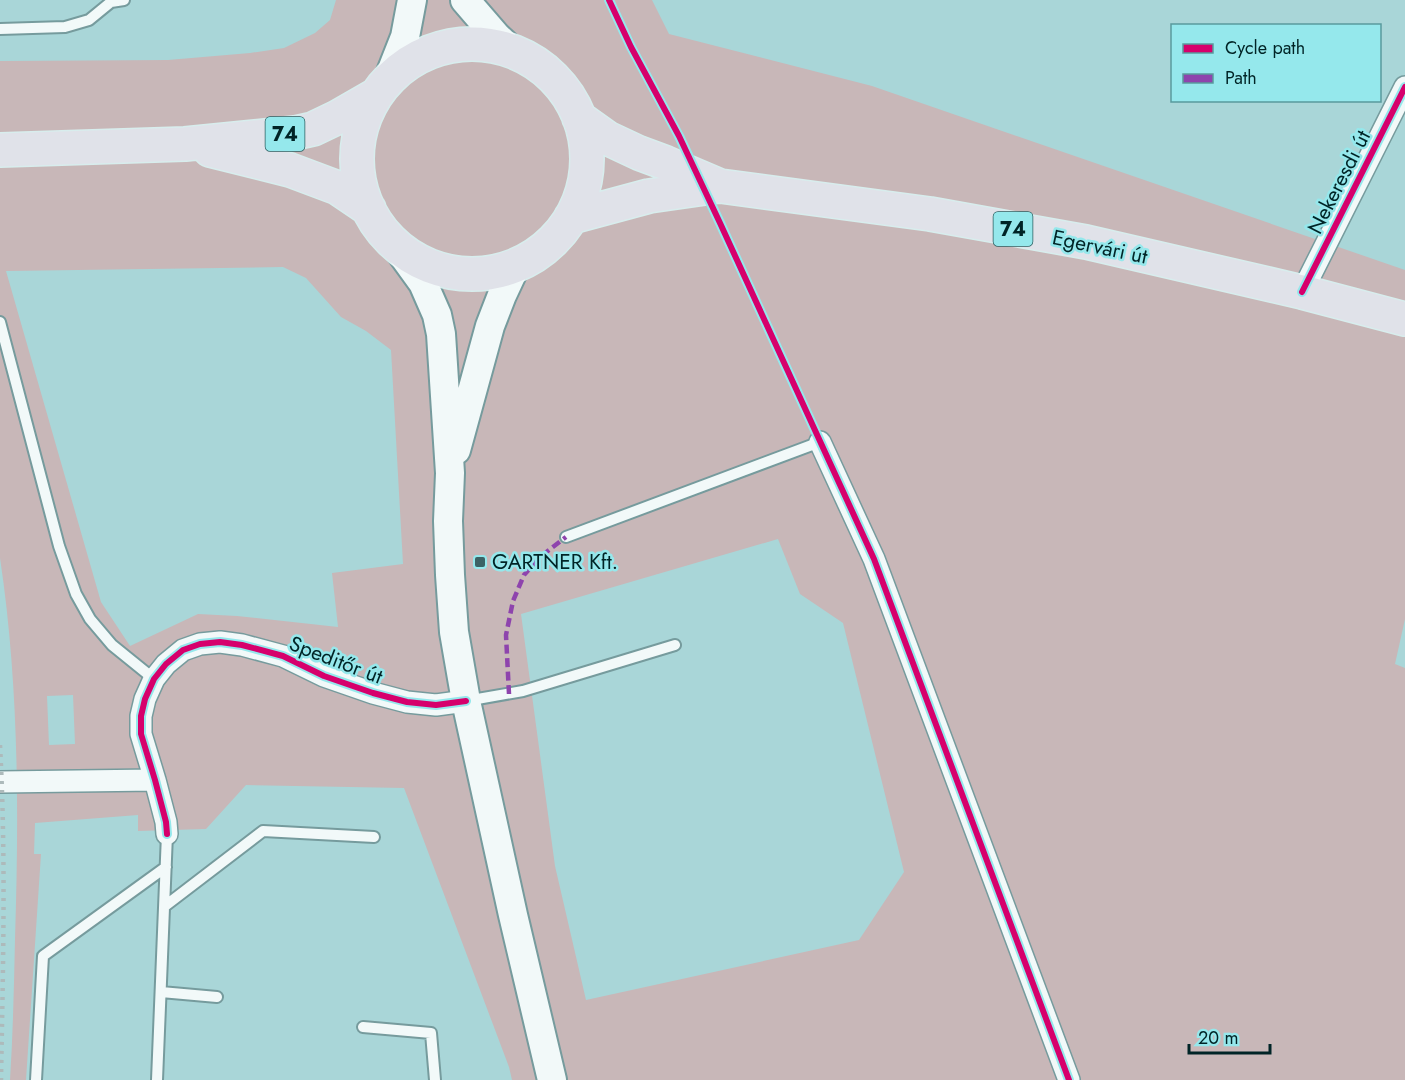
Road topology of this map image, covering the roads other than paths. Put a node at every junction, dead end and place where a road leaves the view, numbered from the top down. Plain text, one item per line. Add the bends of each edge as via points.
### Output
1 (124, 0) edge
2 (412, 0) edge
3 (465, 0) edge
4 (0, 29) edge
5 (512, 51) junction
6 (1405, 87) edge
7 (382, 88) junction
8 (579, 118) junction
9 (184, 144) junction
10 (0, 150) edge
11 (720, 186) junction
12 (369, 209) junction
13 (571, 217) junction
14 (394, 243) junction
15 (516, 265) junction
16 (1302, 292) junction
17 (1405, 319) edge
18 (0, 322) edge
19 (820, 442) joint
20 (450, 472) junction
21 (566, 537) dead end
22 (675, 645) dead end
23 (154, 679) junction
24 (466, 701) junction
25 (155, 780) junction
26 (0, 782) edge
27 (167, 834) joint
28 (374, 837) dead end
29 (166, 867) junction
30 (165, 906) junction
31 (161, 992) junction
32 (217, 997) dead end
33 (363, 1027) dead end
34 (36, 1080) edge
35 (157, 1080) edge
36 (435, 1080) edge
37 (552, 1080) edge
38 (1069, 1080) edge

1 - 4 lane via 111,2 89,20 65,27
2 - 7 main road via 405,37
3 - 5 main road
5 - 7 main road, 74 via 478,44 439,49 403,66
5 - 8 main road, 74 via 530,59 553,78 571,100
6 - 16 street, Nekeresdi út
7 - 9 main road, 74 via 313,129
7 - 12 main road, 74 via 365,117 357,154 362,192
8 - 11 main road, Egervári út / 74 via 607,138
8 - 13 main road, 74 via 586,168
9 - 10 main road, 74
9 - 12 main road, 74 via 290,170 338,188
11 - 13 main road, Egervári út / 74 via 649,196
11 - 16 main road, Egervári út / 74 via 930,214 1075,240
12 - 14 main road, 74
13 - 15 main road, 74 via 544,248
14 - 15 main road, 74 via 414,258 460,273 485,273
14 - 20 main road via 423,283 437,315
15 - 20 main road via 490,326
16 - 17 main road, Egervári út / 74
18 - 23 lane via 59,546 76,594 90,620 112,645
19 - 21 lane
19 - 38 street via 874,558
20 - 24 main road via 448,521 454,632
22 - 24 lane via 523,691
23 - 24 street, Speditőr út via 183,650 220,642 284,657 324,676 407,702 436,705
23 - 25 street, Speditőr út via 145,699 141,734
24 - 37 main road
25 - 26 street
25 - 27 street, Speditőr út
27 - 29 lane
28 - 30 lane via 263,831
29 - 30 lane
29 - 34 lane via 43,956
30 - 31 lane
31 - 32 lane
31 - 35 lane
33 - 36 lane via 431,1033

